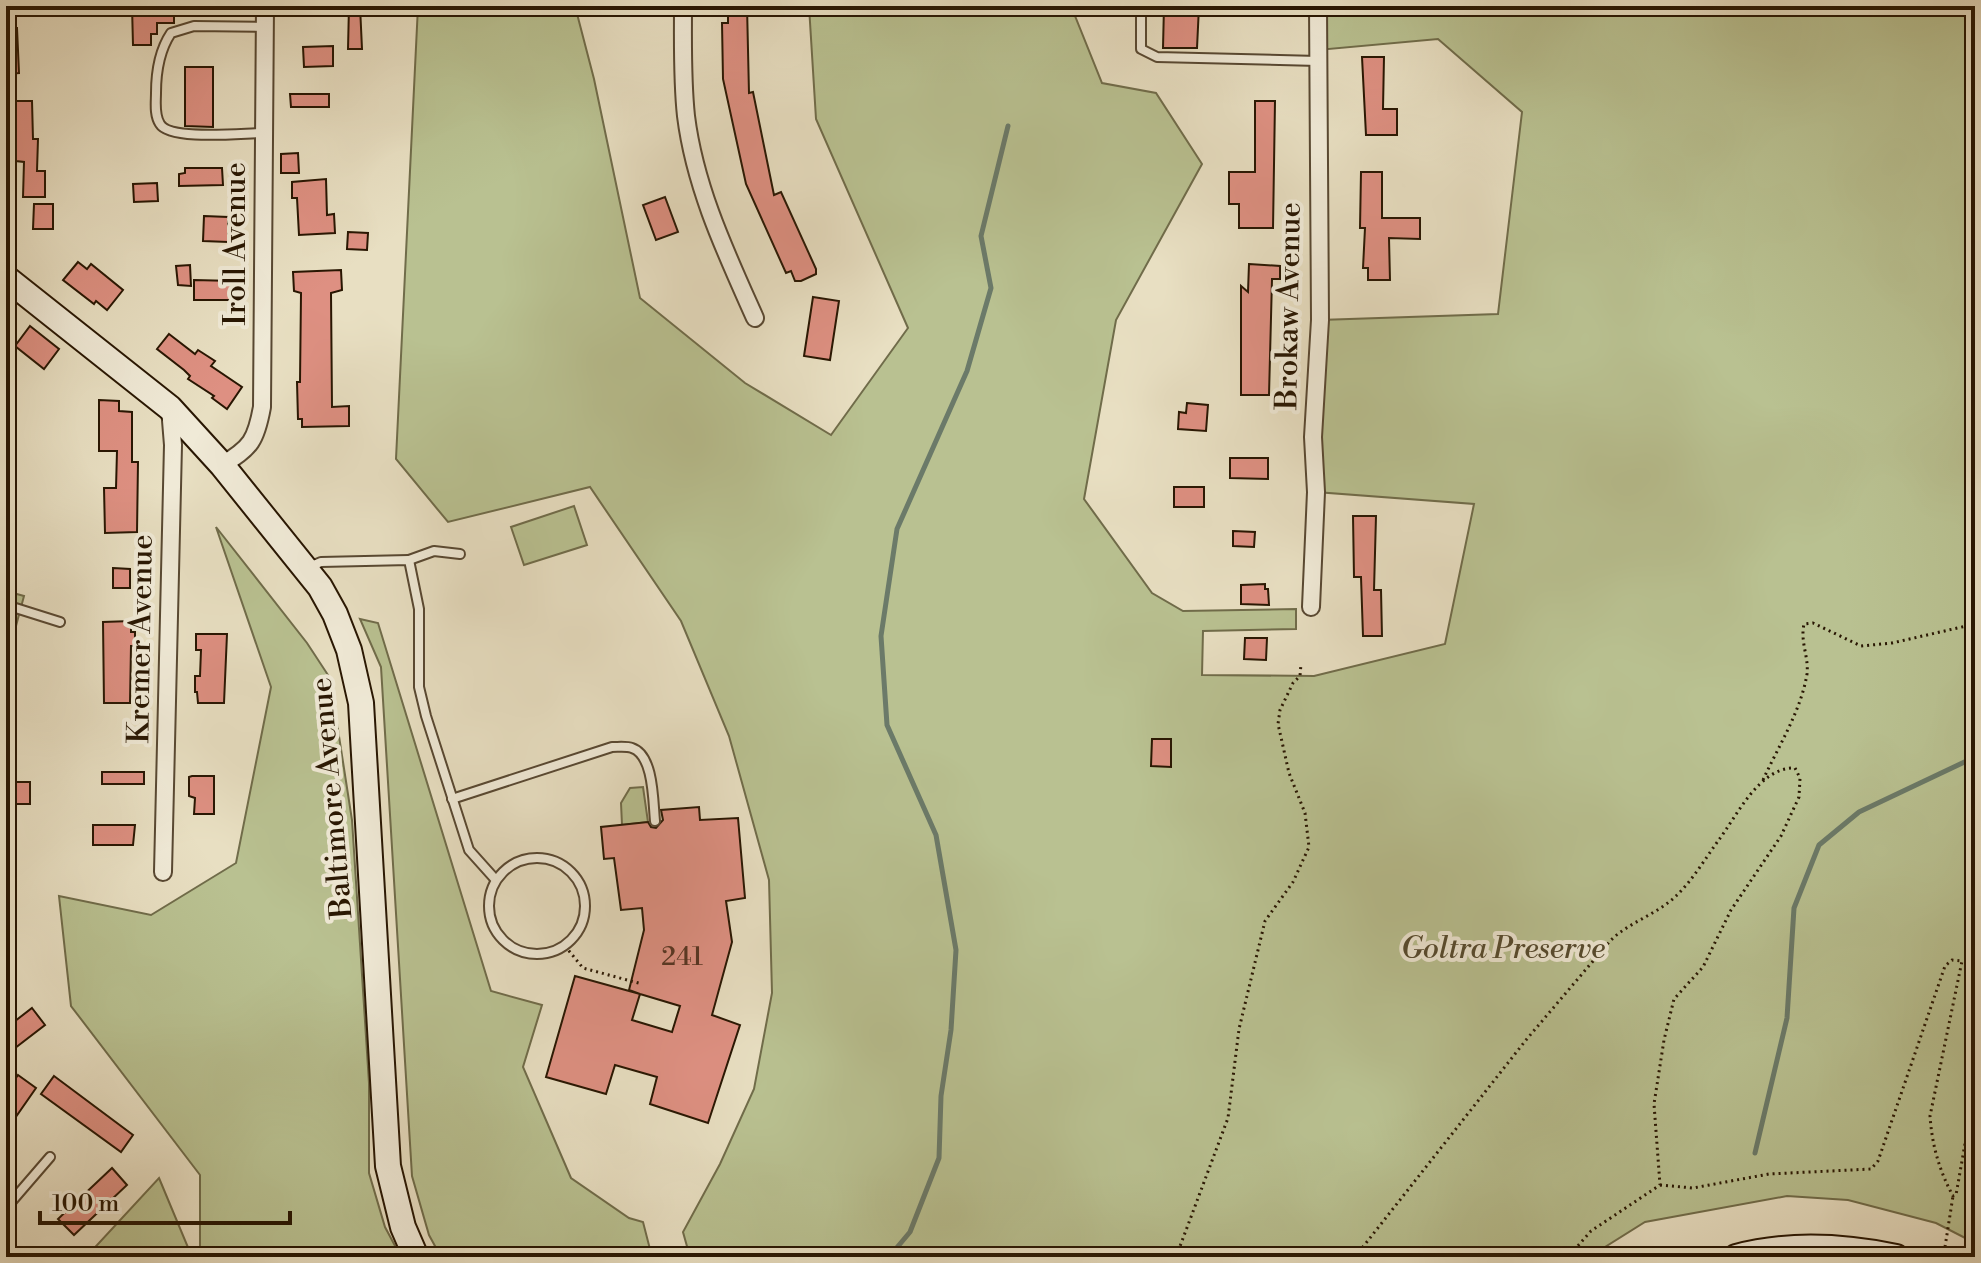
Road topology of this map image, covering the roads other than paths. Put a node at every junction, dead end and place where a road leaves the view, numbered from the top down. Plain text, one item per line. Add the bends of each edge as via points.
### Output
1 (265, 6) edge
2 (683, 6) edge
3 (1141, 6) edge
4 (1318, 6) edge
5 (265, 27) junction
6 (1318, 61) junction
7 (264, 133) junction
8 (6, 278) edge
9 (755, 318) dead end
10 (170, 408) junction
11 (222, 465) junction
12 (460, 554) dead end
13 (409, 560) junction
14 (306, 569) junction
15 (6, 605) edge
16 (1311, 607) dead end
17 (60, 622) dead end
18 (452, 799) junction
19 (655, 821) dead end
20 (163, 872) dead end
21 (495, 879) junction
22 (50, 1157) dead end
23 (6, 1208) edge
24 (416, 1257) edge
25 (1736, 1257) edge
26 (1896, 1257) edge

1 - 5 street, Iroll Avenue
2 - 9 street via 682,71 693,154 710,213
3 - 6 lane via 1141,49 1157,57
4 - 6 street, Brokaw Avenue
5 - 7 street, Iroll Avenue
5 - 7 lane via 194,26 171,33 160,55 156,96 160,125 168,131
6 - 16 street, Brokaw Avenue via 1320,320
7 - 11 street, Iroll Avenue via 262,407 245,452
8 - 10 street, Baltimore Avenue
10 - 11 street, Baltimore Avenue
10 - 20 street, Kremer Avenue
11 - 14 street, Baltimore Avenue
12 - 13 lane via 434,551
13 - 14 lane via 321,562
13 - 18 lane via 419,609 419,687
14 - 24 street, Baltimore Avenue via 335,614 357,680 388,1166
15 - 17 lane
18 - 19 lane via 612,747 631,747 648,764
18 - 21 lane via 469,850
21 - 21 lane via 488,912 503,942 532,955 565,946 575,936 586,904 570,870 539,857 522,859
22 - 23 lane
25 - 26 street via 1816,1247

